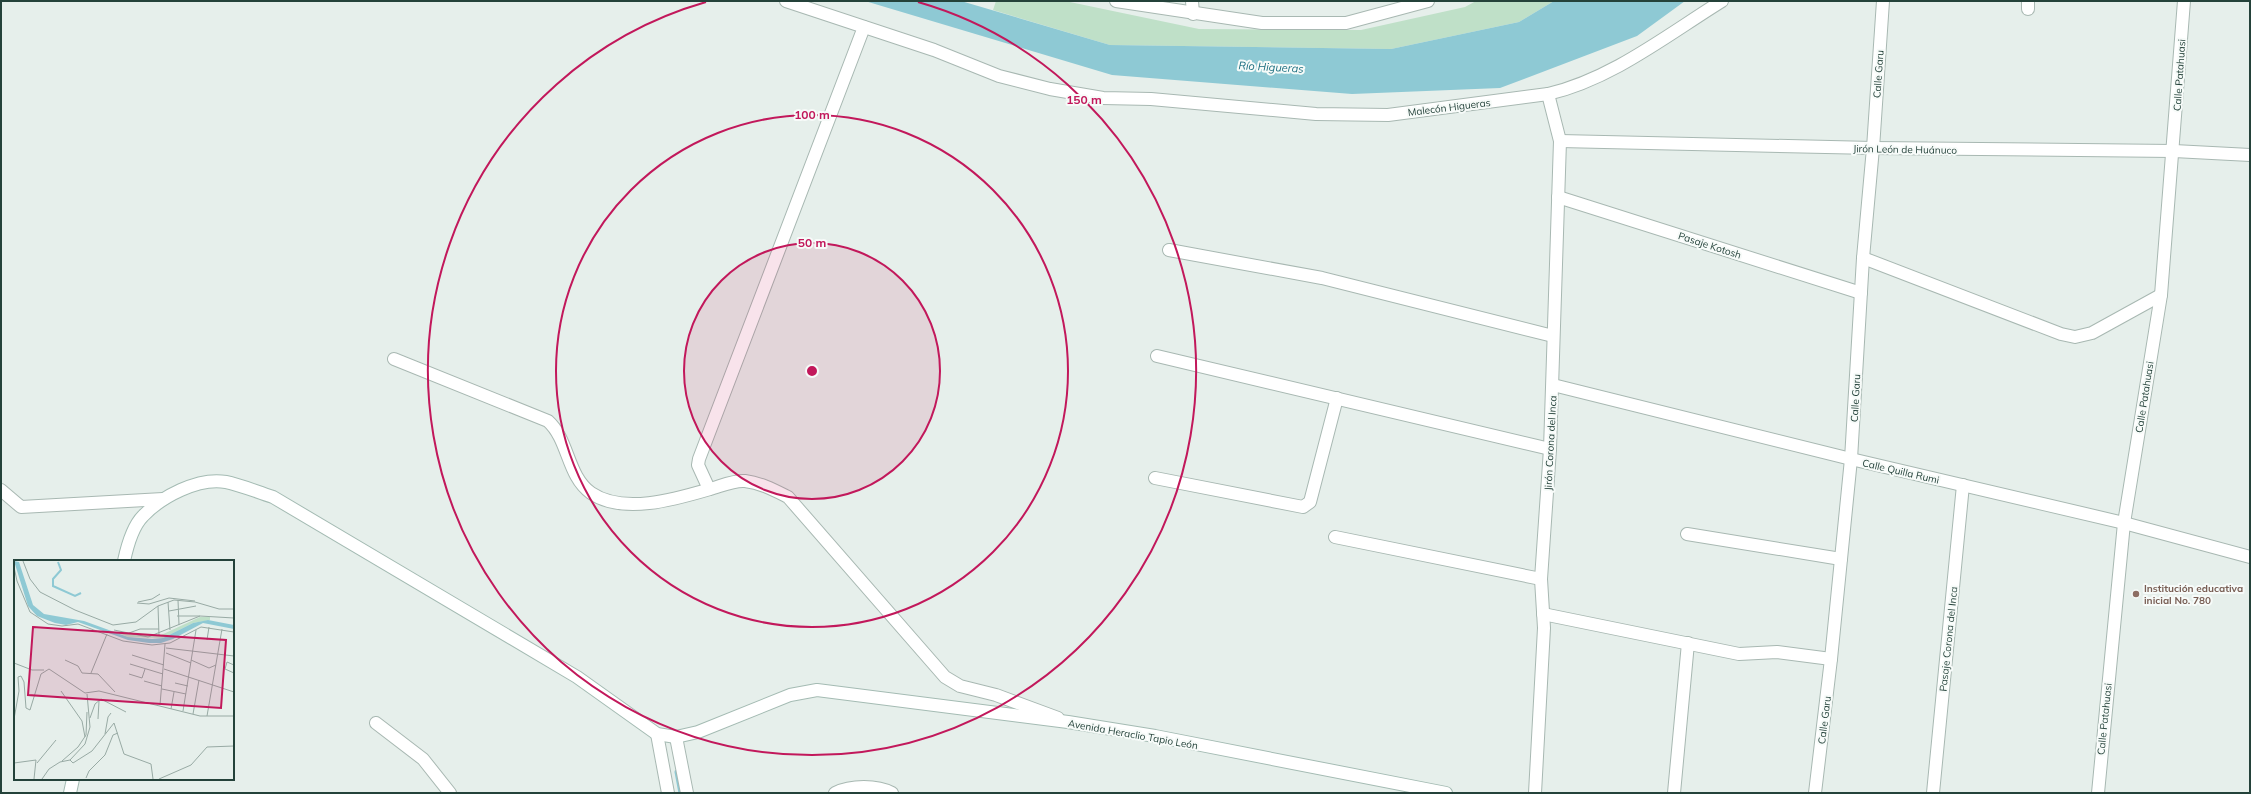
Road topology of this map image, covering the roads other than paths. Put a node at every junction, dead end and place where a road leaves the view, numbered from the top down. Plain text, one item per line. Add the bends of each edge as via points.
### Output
1 (786, 1) edge
2 (1117, 1) edge
3 (1192, 1) edge
4 (1428, 1) edge
5 (1722, 1) edge
6 (1883, 1) edge
7 (2184, 1) edge
8 (1193, 14) junction
9 (864, 27) junction
10 (1548, 94) junction
11 (1560, 141) junction
12 (1873, 148) junction
13 (2174, 151) junction
14 (2250, 154) edge
15 (1558, 197) junction
16 (1170, 250) dead end
17 (1863, 258) junction
18 (1861, 293) junction
19 (2161, 295) junction
20 (1553, 336) junction
21 (1157, 356) dead end
22 (394, 359) dead end
23 (1553, 385) junction
24 (1337, 398) junction
25 (1550, 449) junction
26 (1851, 459) junction
27 (1155, 478) dead end
28 (1962, 485) junction
29 (709, 489) junction
30 (1, 490) edge
31 (163, 499) junction
32 (2124, 523) junction
33 (1687, 534) dead end
34 (1335, 537) dead end
35 (2250, 557) edge
36 (124, 560) edge
37 (1841, 560) junction
38 (1541, 579) junction
39 (1543, 614) junction
40 (1688, 643) junction
41 (1831, 659) junction
42 (1068, 722) junction
43 (376, 723) dead end
44 (657, 734) junction
45 (676, 736) junction
46 (73, 780) edge
47 (70, 793) edge
48 (450, 793) edge
49 (668, 793) edge
50 (687, 793) edge
51 (835, 793) edge
52 (892, 793) edge
53 (1446, 793) edge
54 (1535, 793) edge
55 (1674, 793) edge
56 (1815, 793) edge
57 (1933, 793) edge
58 (2098, 793) edge

1 - 9 street, Malecón Higueras
2 - 8 street
3 - 8 street
4 - 8 street via 1346,23 1262,23
5 - 10 street, Malecón Higueras via 1598,78
6 - 12 street, Calle Garu
7 - 13 street, Calle Patahuasi
9 - 10 street, Malecón Higueras via 934,50 999,76 1050,89 1104,98 1151,99 1316,114 1388,115
9 - 29 street via 699,460 698,465
10 - 11 street, Jirón Corona del Inca
11 - 12 street, Jirón León de Huánuco
11 - 15 street, Jirón Corona del Inca
12 - 13 street, Jirón León de Huánuco
12 - 17 street, Calle Garu
13 - 14 street, Jirón León de Huánuco
13 - 19 street, Calle Patahuasi
15 - 18 street, Pasaje Kotosh
15 - 20 street, Jirón Corona del Inca
16 - 20 street via 1322,278
17 - 18 street, Calle Garu
17 - 19 street via 2060,334 2075,336 2092,332
18 - 26 street, Calle Garu
19 - 32 street, Calle Patahuasi
20 - 23 street, Jirón Corona del Inca
21 - 24 street
22 - 29 street via 548,421 556,428 572,468 582,485 602,499 616,502 666,501
23 - 25 street, Jirón Corona del Inca
23 - 26 street, Calle Quilla Rumi
24 - 25 street
24 - 27 street via 1310,502 1303,507
25 - 38 street, Jirón Corona del Inca
26 - 28 street, Calle Quilla Rumi
26 - 37 street, Calle Garu
28 - 32 street, Calle Quilla Rumi
28 - 57 street, Pasaje Corona del Inca
29 - 42 street via 744,481 762,484 788,497 945,677 960,686 996,695
30 - 31 street via 21,507
31 - 36 street via 142,517 128,544
31 - 44 street via 192,485 225,482 273,497 577,677
32 - 35 street, Calle Quilla Rumi
32 - 58 street, Calle Patahuasi
33 - 37 street
34 - 38 street
37 - 41 street, Calle Garu
38 - 39 street, Jirón Corona del Inca
39 - 40 street
39 - 54 street, Jirón Corona del Inca
40 - 41 street via 1739,654 1777,652
40 - 55 street
41 - 56 street, Calle Garu
42 - 45 street, Avenida Heraclio Tapio León via 817,690 790,695 698,732
42 - 53 street, Avenida Heraclio Tapio León via 1155,736
43 - 48 street via 423,759
44 - 45 street, Avenida Heraclio Tapio León
44 - 49 street
45 - 50 street
46 - 47 street
51 - 52 street via 843,789 881,788

